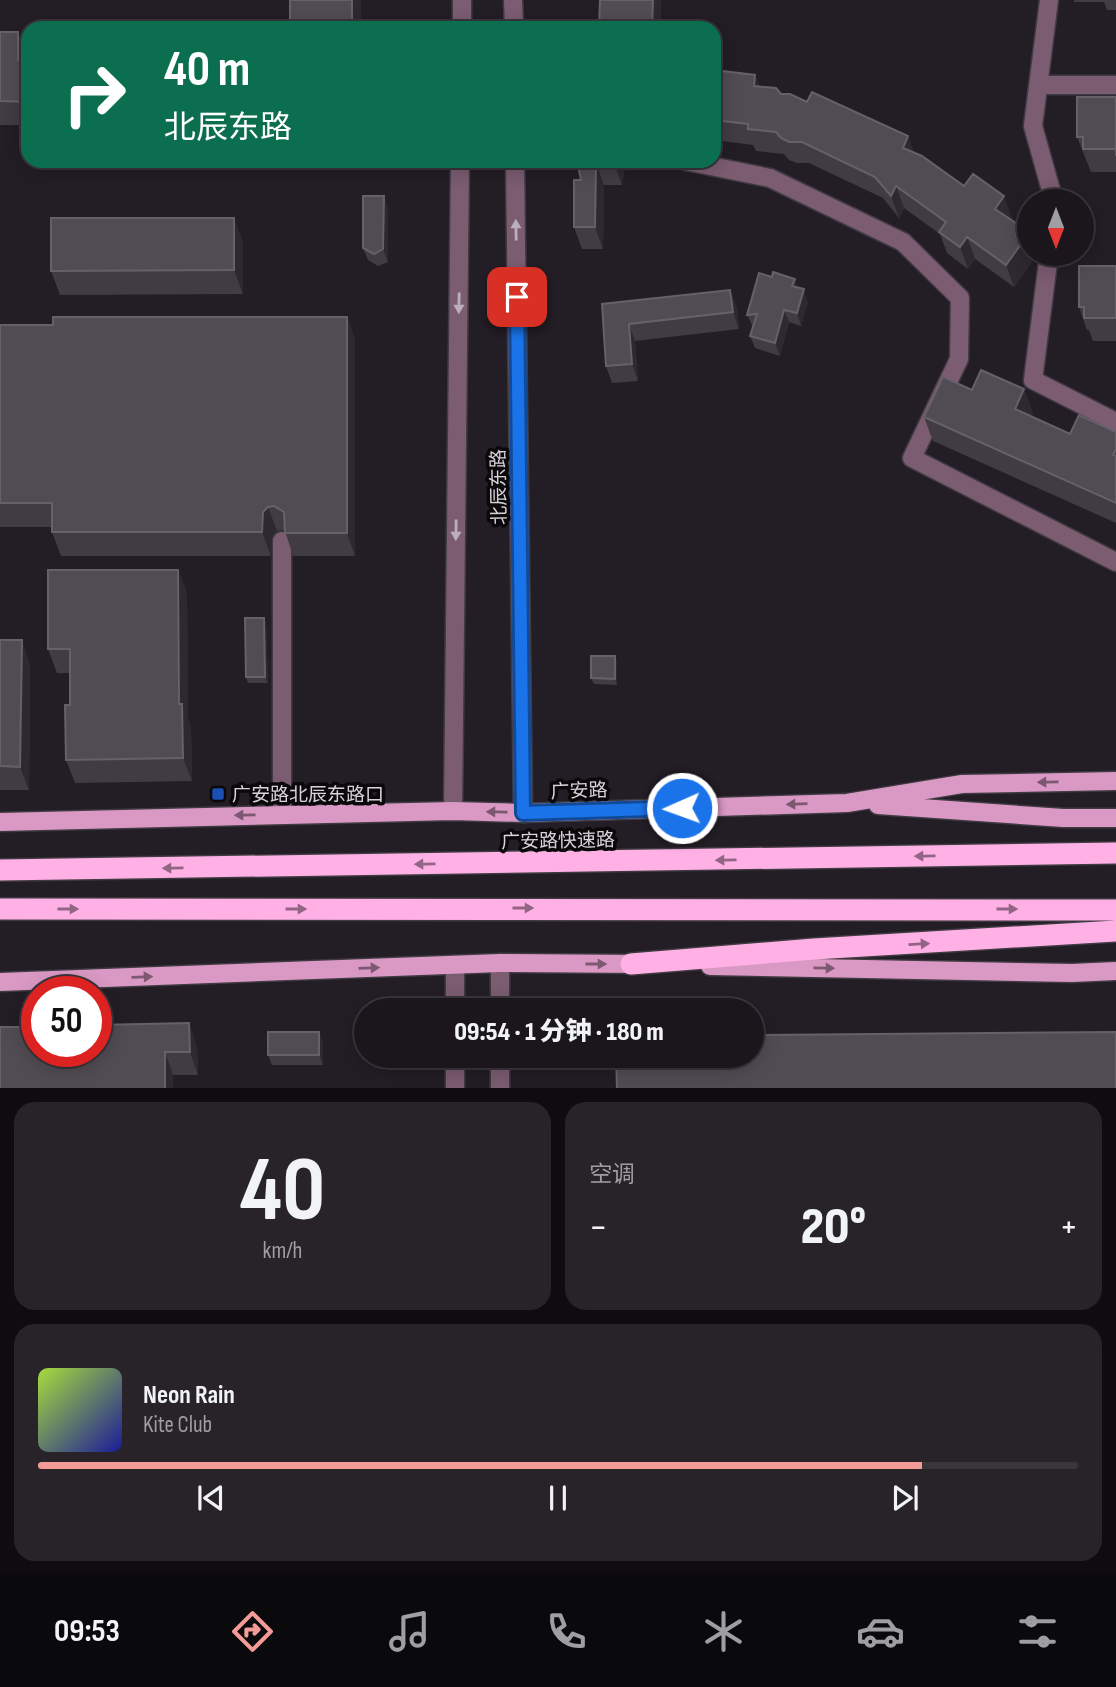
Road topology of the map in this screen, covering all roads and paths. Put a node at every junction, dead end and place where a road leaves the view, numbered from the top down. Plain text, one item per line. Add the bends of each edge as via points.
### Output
1 (462, 0) edge
2 (513, 0) edge
3 (1049, 0) edge
4 (462, 21) edge
5 (514, 21) edge
6 (1038, 85) junction
7 (1116, 85) edge
8 (460, 168) edge
9 (515, 168) edge
10 (721, 168) edge
11 (1051, 189) edge
12 (1047, 266) edge
13 (1116, 422) edge
14 (282, 541) edge
15 (1116, 562) edge
16 (1116, 781) edge
17 (847, 803) junction
18 (453, 811) junction
19 (523, 813) junction
20 (282, 814) junction
21 (1116, 818) edge
22 (0, 822) edge
23 (1116, 843) edge
24 (1116, 853) edge
25 (1010, 854) junction
26 (0, 870) edge
27 (0, 909) edge
28 (1116, 910) edge
29 (1116, 931) edge
30 (500, 963) junction
31 (631, 964) junction
32 (455, 965) junction
33 (1116, 971) edge
34 (0, 974) edge
35 (113, 978) junction
36 (0, 982) edge
37 (455, 998) edge
38 (500, 998) edge
39 (455, 1068) edge
40 (500, 1068) edge
41 (455, 1088) edge
42 (500, 1088) edge

1 - 4 street
2 - 5 street
3 - 6 street
6 - 7 street
6 - 11 street via 1033,125
8 -> 18 street
19 -> 9 street, 北辰东路
10 - 15 street via 770,178 903,242 960,298 959,359 912,458
12 - 13 street via 1033,380
14 - 20 street
16 -> 17 main road, 广安路 via 962,784
17 -> 19 main road, 广安路
17 - 21 main road
19 -> 18 main road, 广安路
18 - 20 main road, 广安路
20 -> 22 main road, 广安路
23 - 25 highway
24 - 25 highway, 广安路快速路
25 -> 26 highway, 广安路快速路
27 -> 28 highway
31 -> 29 highway
30 -> 31 main road
30 - 32 main road
30 - 38 street
31 -> 33 main road
35 -> 32 main road
32 - 37 street
34 - 35 main road
35 - 36 main road
39 - 41 street
40 - 42 street

